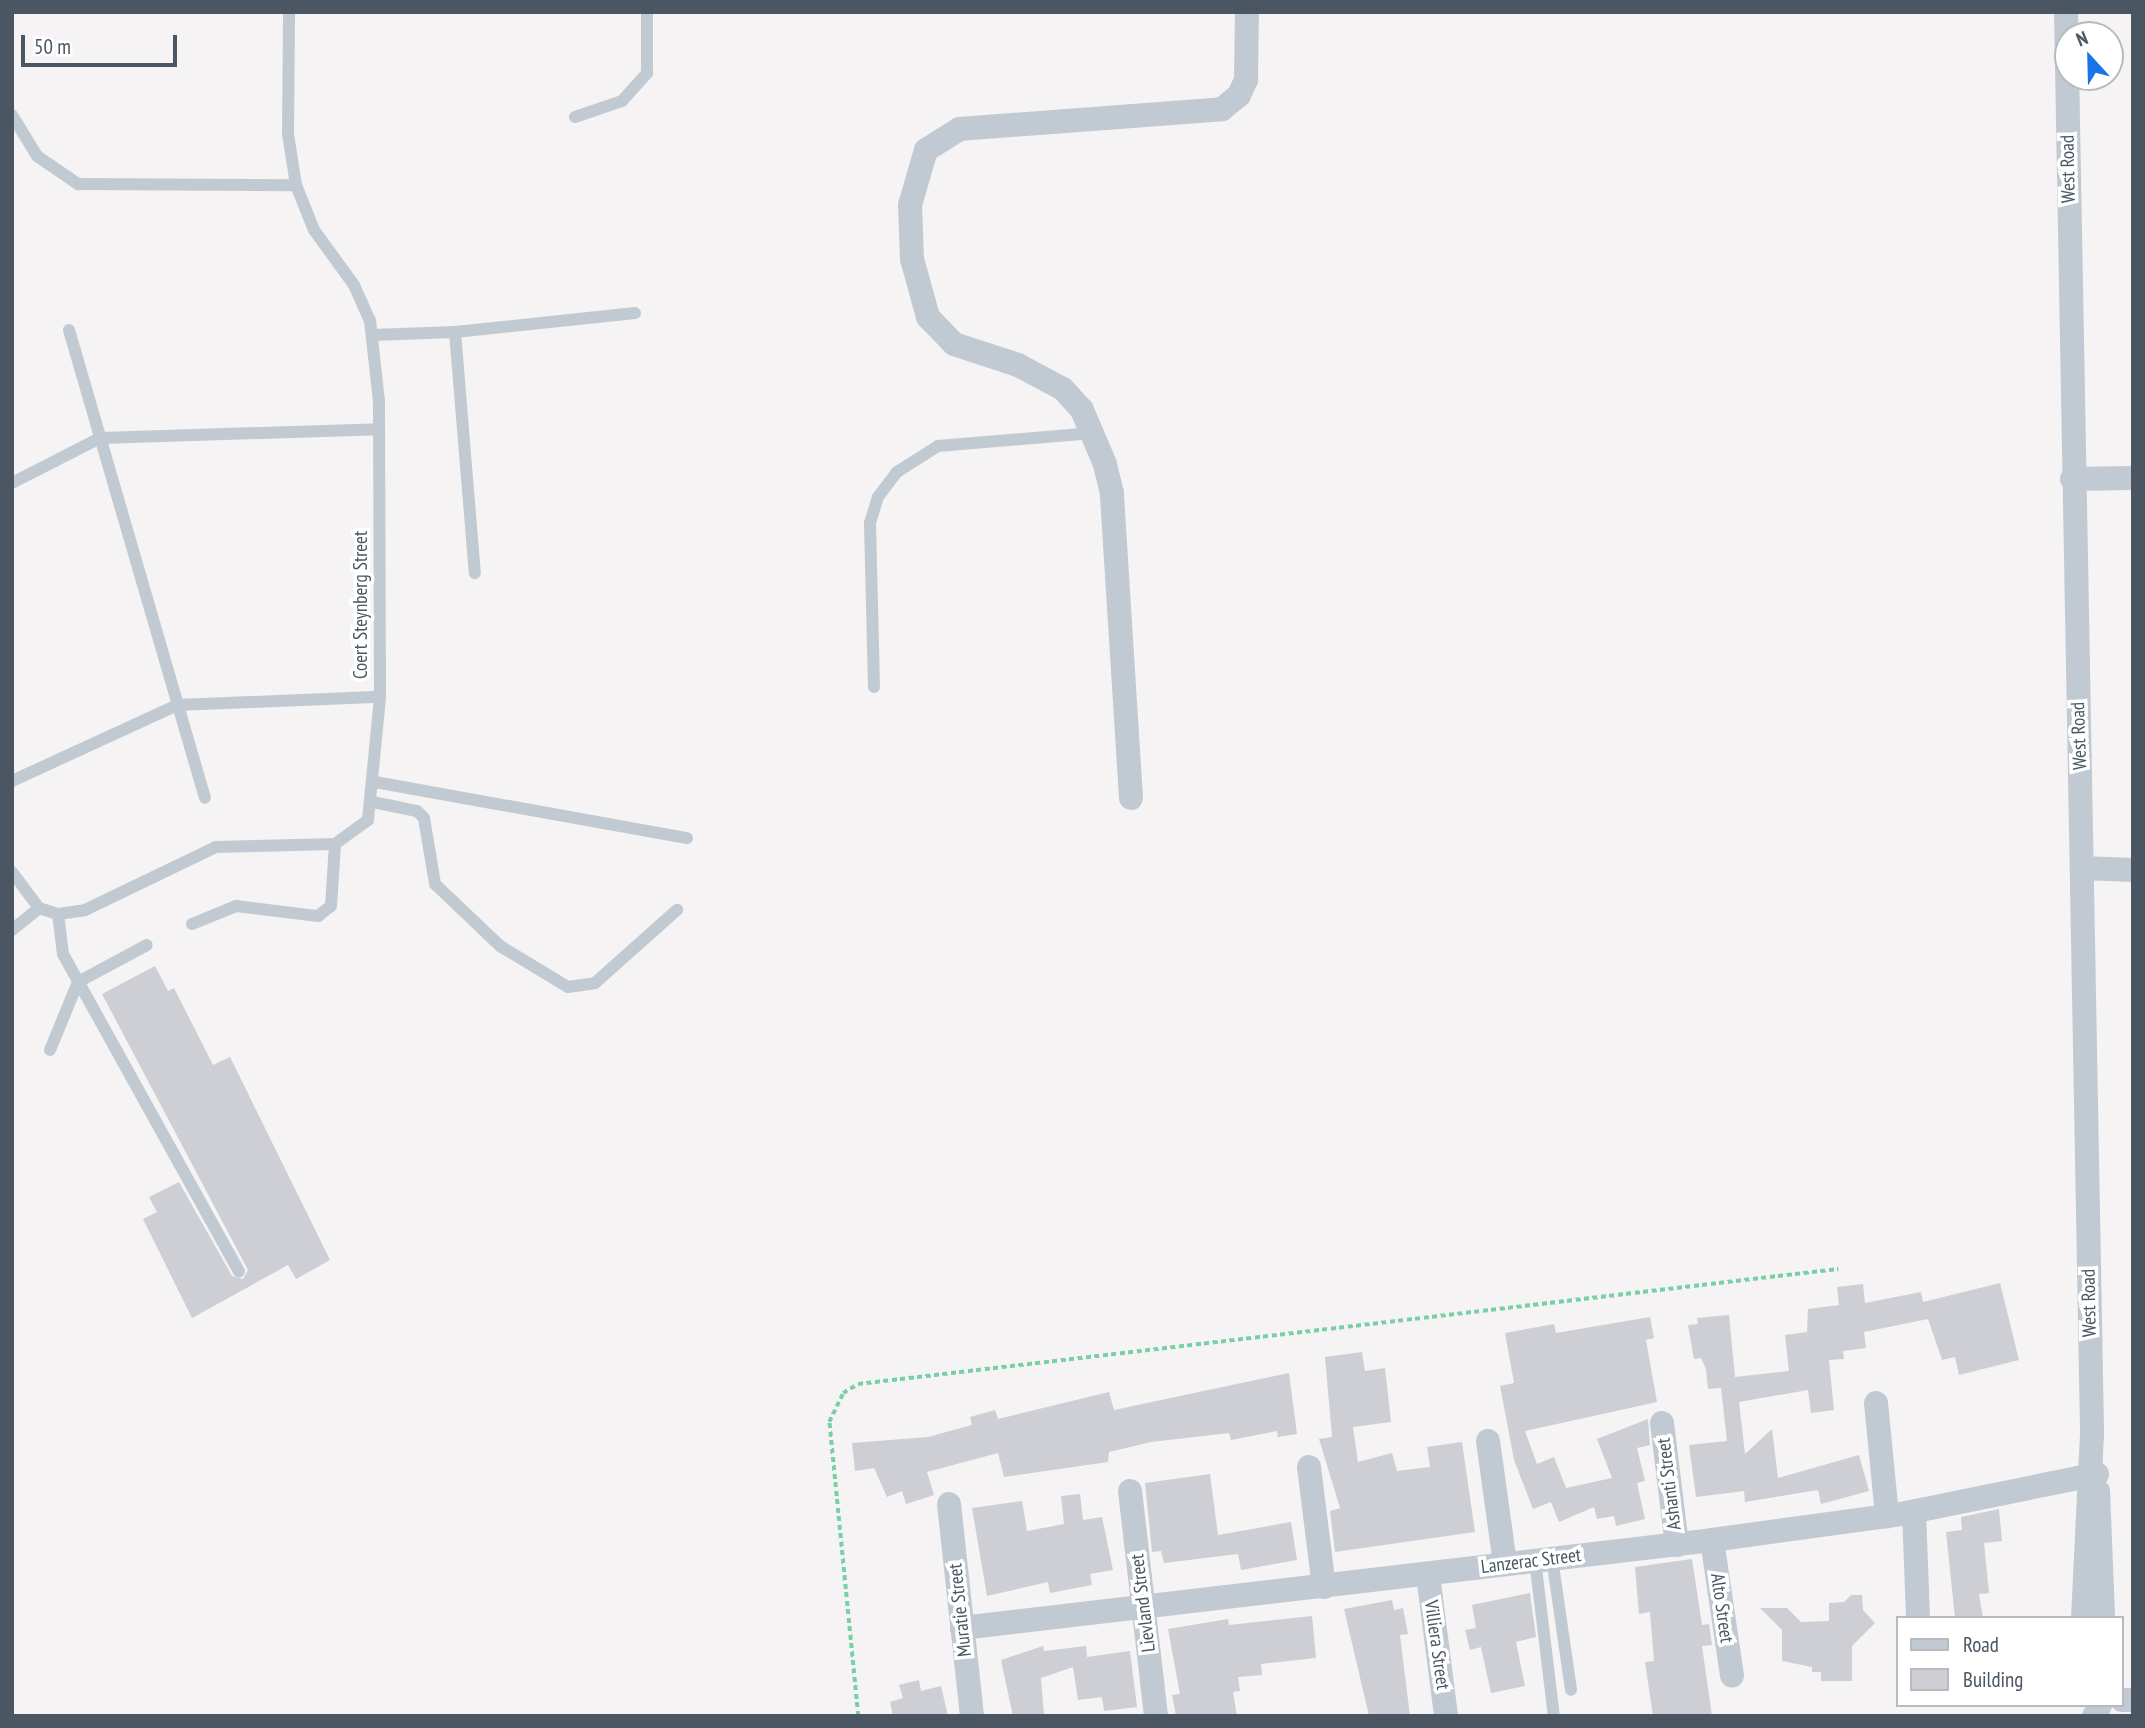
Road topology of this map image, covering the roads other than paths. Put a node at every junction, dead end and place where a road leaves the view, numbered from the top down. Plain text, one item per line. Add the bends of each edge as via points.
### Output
1 (289, 12) edge
2 (647, 12) edge
3 (1247, 12) edge
4 (2066, 12) edge
5 (12, 115) edge
6 (575, 117) dead end
7 (296, 185) junction
8 (635, 313) dead end
9 (69, 330) dead end
10 (455, 332) junction
11 (372, 335) junction
12 (379, 429) junction
13 (1093, 433) junction
14 (100, 438) junction
15 (2133, 478) edge
16 (2072, 479) junction
17 (12, 483) edge
18 (475, 573) dead end
19 (874, 687) dead end
20 (380, 697) junction
21 (177, 705) junction
22 (12, 780) edge
23 (375, 782) junction
24 (205, 798) dead end
25 (1131, 798) dead end
26 (373, 802) junction
27 (687, 838) dead end
28 (335, 844) junction
29 (2083, 868) junction
30 (2133, 870) edge
31 (12, 873) edge
32 (39, 908) junction
33 (677, 910) dead end
34 (58, 914) junction
35 (192, 924) dead end
36 (12, 930) edge
37 (147, 945) dead end
38 (78, 982) junction
39 (50, 1050) dead end
40 (239, 1271) dead end
41 (1876, 1403) dead end
42 (1662, 1423) dead end
43 (1488, 1441) dead end
44 (1309, 1467) dead end
45 (2091, 1470) junction
46 (1130, 1491) dead end
47 (949, 1504) dead end
48 (1914, 1511) junction
49 (1887, 1516) junction
50 (1712, 1540) junction
51 (1677, 1545) junction
52 (1544, 1559) junction
53 (1504, 1563) junction
54 (1427, 1575) junction
55 (1324, 1587) junction
56 (1144, 1607) junction
57 (1918, 1616) edge
58 (2083, 1616) edge
59 (2103, 1616) edge
60 (962, 1628) junction
61 (1732, 1676) dead end
62 (1571, 1689) dead end
63 (2091, 1707) edge
64 (2099, 1707) edge
65 (972, 1716) edge
66 (1156, 1716) edge
67 (1446, 1716) edge
68 (1554, 1716) edge

1 - 7 lane, Coert Steynberg Street via 288,134
2 - 6 lane via 647,73 622,101
3 - 13 street via 1246,80 1239,96 1222,109 959,129 926,150 914,179 909,233 928,317 954,344 1018,365 1063,389
4 - 16 street, West Road
5 - 7 lane via 37,156 78,184
7 - 11 lane, Coert Steynberg Street via 314,230 354,285
8 - 10 lane
9 - 14 lane
10 - 11 lane
10 - 18 lane
11 - 12 lane, Coert Steynberg Street
12 - 14 lane
12 - 20 lane, Coert Steynberg Street
13 - 19 lane via 938,446 897,472 878,497 870,523
13 - 25 street via 1112,494
14 - 17 lane
14 - 21 lane via 146,583
15 - 16 street
16 - 29 street, West Road
20 - 21 lane
20 - 23 lane, Coert Steynberg Street
21 - 22 lane
21 - 24 lane
23 - 26 lane, Coert Steynberg Street
23 - 27 lane
26 - 28 lane, Coert Steynberg Street via 368,820
26 - 33 lane via 417,811 424,818 435,884 500,946 568,987 594,983
28 - 34 lane via 216,847 85,911
28 - 35 lane via 331,906 318,916 236,906
29 - 30 street
29 - 45 street, West Road
31 - 32 lane
32 - 34 lane
32 - 36 lane
34 - 38 lane via 63,954
37 - 38 lane
38 - 39 lane
38 - 40 lane
41 - 49 street
42 - 51 street, Ashanti Street
43 - 53 street
44 - 55 street
45 - 48 street, Lanzerac Street
45 - 58 street, West Road
45 - 59 street, West Road
46 - 56 street, Lievland Street
47 - 60 street, Muratie Street
48 - 49 street, Lanzerac Street
48 - 57 street
49 - 50 street, Lanzerac Street
50 - 51 street, Lanzerac Street
50 - 61 street, Alto Street
51 - 52 street, Lanzerac Street
52 - 53 street, Lanzerac Street
52 - 62 lane
52 - 68 lane
53 - 54 street, Lanzerac Street
54 - 55 street, Lanzerac Street
54 - 67 street, Villiera Street
55 - 56 street, Lanzerac Street
56 - 60 street, Lanzerac Street
56 - 66 street, Lievland Street
60 - 65 street, Muratie Street
63 - 64 street via 2094,1716

